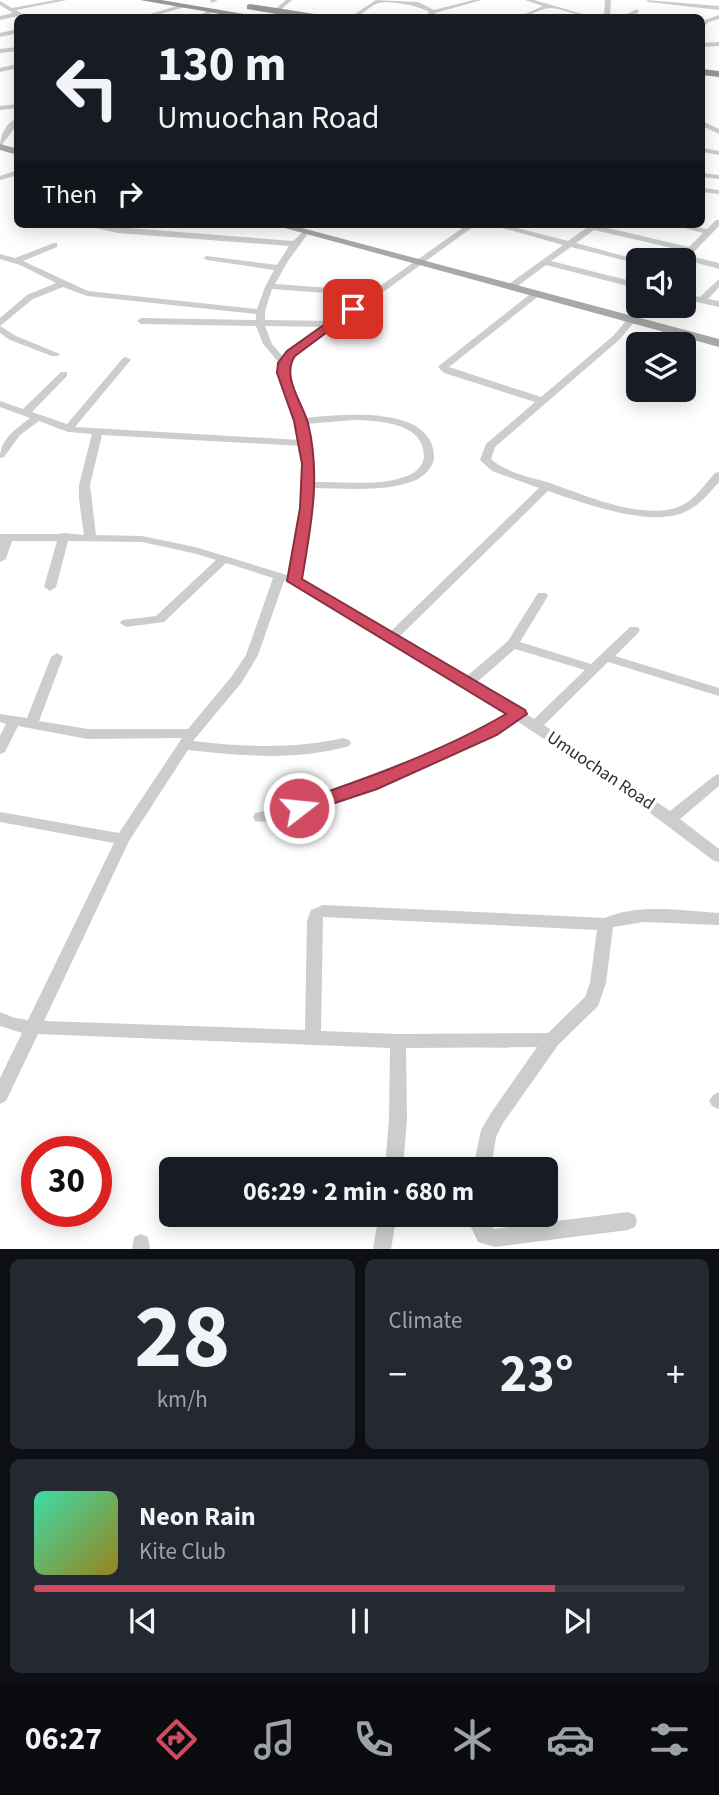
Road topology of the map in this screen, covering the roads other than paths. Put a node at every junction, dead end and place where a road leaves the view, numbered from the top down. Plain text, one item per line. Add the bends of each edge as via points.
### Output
1 (64, 0) edge
2 (144, 0) edge
3 (289, 0) edge
4 (479, 0) edge
5 (527, 0) edge
6 (649, 0) edge
7 (379, 1) edge
8 (209, 2) edge
9 (0, 3) edge
10 (186, 6) junction
11 (548, 6) junction
12 (719, 8) edge
13 (276, 11) junction
14 (636, 11) dead end
15 (19, 14) edge
16 (154, 14) edge
17 (250, 14) edge
18 (295, 14) edge
19 (358, 14) edge
20 (432, 14) edge
21 (436, 14) edge
22 (529, 14) edge
23 (578, 14) edge
24 (630, 14) edge
25 (0, 105) edge
26 (14, 106) edge
27 (14, 122) edge
28 (0, 146) edge
29 (719, 222) edge
30 (103, 228) edge
31 (301, 228) edge
32 (467, 228) edge
33 (506, 228) edge
34 (591, 228) edge
35 (604, 228) edge
36 (686, 228) edge
37 (706, 234) junction
38 (719, 240) edge
39 (294, 244) junction
40 (54, 245) dead end
41 (568, 245) junction
42 (661, 248) edge
43 (692, 248) edge
44 (207, 258) dead end
45 (2, 259) edge
46 (626, 259) edge
47 (696, 259) edge
48 (17, 260) junction
49 (418, 261) junction
50 (545, 262) junction
51 (719, 266) edge
52 (281, 268) junction
53 (719, 282) edge
54 (64, 283) junction
55 (626, 283) edge
56 (270, 286) junction
57 (512, 286) junction
58 (537, 293) junction
59 (374, 294) junction
60 (696, 299) edge
61 (702, 300) junction
62 (719, 304) edge
63 (261, 312) junction
64 (634, 320) junction
65 (141, 321) dead end
66 (0, 323) edge
67 (260, 323) junction
68 (331, 324) junction
69 (0, 329) edge
70 (719, 342) edge
71 (55, 355) dead end
72 (125, 359) dead end
73 (284, 363) junction
74 (64, 374) dead end
75 (542, 401) junction
76 (0, 404) edge
77 (25, 413) junction
78 (37, 418) junction
79 (301, 421) junction
80 (68, 429) junction
81 (0, 432) edge
82 (16, 433) junction
83 (97, 433) junction
84 (306, 443) junction
85 (0, 455) edge
86 (719, 475) edge
87 (309, 485) junction
88 (547, 486) junction
89 (4, 536) edge
90 (64, 536) junction
91 (90, 536) junction
92 (0, 559) edge
93 (224, 559) junction
94 (287, 579) junction
95 (50, 587) dead end
96 (542, 596) dead end
97 (126, 623) dead end
98 (634, 629) dead end
99 (392, 637) junction
100 (513, 644) junction
101 (57, 657) dead end
102 (605, 657) junction
103 (594, 669) junction
104 (467, 683) junction
105 (719, 692) edge
106 (519, 714) junction
107 (0, 718) edge
108 (15, 721) junction
109 (30, 725) junction
110 (536, 726) junction
111 (188, 739) junction
112 (344, 743) dead end
113 (0, 749) edge
114 (719, 779) edge
115 (0, 817) edge
116 (260, 817) dead end
117 (671, 818) junction
118 (123, 839) junction
119 (719, 857) edge
120 (719, 919) edge
121 (606, 924) junction
122 (5, 1024) edge
123 (32, 1027) junction
124 (313, 1037) junction
125 (552, 1040) junction
126 (398, 1041) junction
127 (0, 1096) edge
128 (395, 1157) edge
129 (483, 1157) edge
130 (628, 1221) dead end
131 (386, 1227) edge
132 (480, 1227) edge
133 (382, 1249) edge

1 - 15 street
2 - 10 highway
3 - 13 street
4 - 21 street
5 - 11 street
6 - 12 street
7 - 19 street
7 - 20 street via 418,4
8 - 10 highway
8 - 10 highway
8 - 13 highway
8 - 17 highway
9 - 15 street
10 - 16 street
11 - 22 street
11 - 23 street
13 - 18 highway
14 - 24 street
25 - 26 street
27 - 28 street
29 - 37 street
30 - 39 street
31 - 39 street
31 - 49 main road
32 - 49 street
33 - 41 street
34 - 41 street
35 - 42 street
36 - 37 street
37 - 38 street
37 - 43 street
39 - 52 street
40 - 48 street
41 - 46 street
41 - 50 street
44 - 52 street
45 - 48 street
47 - 51 street
48 - 54 street
49 - 57 main road
49 - 59 street
50 - 55 street
50 - 57 street
52 - 56 street
53 - 61 street
54 - 63 street via 87,292
54 - 66 street via 30,297
56 - 59 street
56 - 63 street
57 - 58 main road
58 - 64 main road
58 - 75 street via 443,367
59 - 68 street
60 - 61 street
61 - 62 street
63 - 67 street
64 - 70 main road
64 - 75 street
65 - 67 street
67 - 68 street
67 - 73 street via 271,349
68 - 73 street
69 - 71 street
72 - 80 street
73 - 79 street via 283,373
74 - 77 street
75 - 88 street via 490,446 485,460 496,470
76 - 77 street
77 - 78 street
78 - 80 street
78 - 82 street
79 - 84 street
79 - 87 street via 393,420 418,432 429,454 422,471 403,480
80 - 83 street
81 - 82 street
82 - 85 street
83 - 84 street
83 - 91 street via 87,459 84,493
84 - 87 street
86 - 88 street via 690,506 658,515
87 - 94 street
88 - 99 street
89 - 90 street, Umuochan Road
89 - 92 street
90 - 91 street, Umuochan Road
90 - 95 street
91 - 93 street, Umuochan Road via 142,539
93 - 94 street, Umuochan Road
93 - 97 street via 160,619
94 - 99 street, Umuochan Road
94 - 111 street via 252,655
96 - 100 street
98 - 102 street
99 - 104 street, Umuochan Road
100 - 103 street
100 - 104 street
101 - 109 street
102 - 103 street
102 - 105 street
103 - 110 street
104 - 106 street, Umuochan Road
106 - 110 street, Umuochan Road
106 - 116 street via 370,784
107 - 108 street
108 - 109 street
108 - 113 street
109 - 111 street via 88,734
110 - 117 street, Umuochan Road
111 - 112 street via 270,753
111 - 118 street
114 - 117 street
115 - 118 street
117 - 119 street, Umuochan Road
118 - 123 street
120 - 121 street via 636,917
121 - 124 street via 323,911 316,914 315,921
121 - 125 street via 592,1001
122 - 123 street
123 - 124 street
123 - 127 street
124 - 126 street
125 - 126 street
125 - 129 street via 497,1118
126 - 128 street
130 - 132 street via 495,1238 485,1236
131 - 133 street

